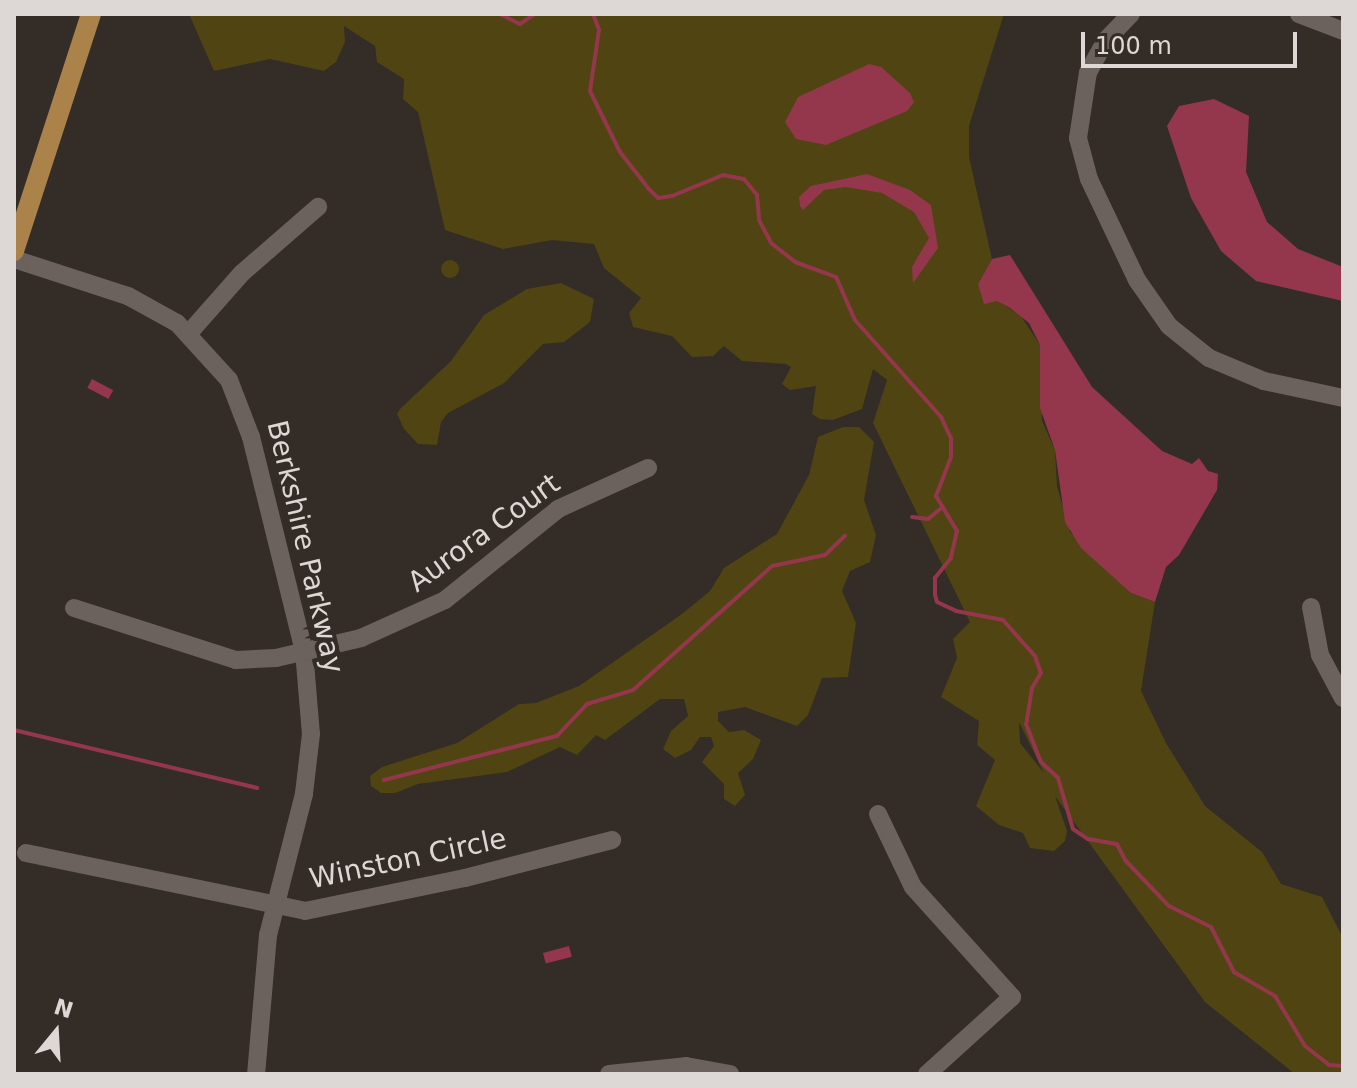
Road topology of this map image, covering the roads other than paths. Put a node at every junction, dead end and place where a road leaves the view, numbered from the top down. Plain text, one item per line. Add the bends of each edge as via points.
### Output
1 (91, 14) edge
2 (1131, 14) edge
3 (1299, 14) edge
4 (1343, 31) edge
5 (318, 207) dead end
6 (14, 251) edge
7 (14, 259) edge
8 (189, 333) junction
9 (1343, 398) edge
10 (648, 468) dead end
11 (1311, 607) dead end
12 (74, 608) dead end
13 (304, 651) junction
14 (1343, 698) edge
15 (878, 814) dead end
16 (612, 840) dead end
17 (26, 853) dead end
18 (274, 906) junction
19 (256, 1074) edge
20 (609, 1074) edge
21 (730, 1074) edge
22 (927, 1074) edge

1 - 6 main road
2 - 9 street via 1106,40 1088,72 1078,138 1089,179 1137,280 1169,326 1236,372
3 - 4 street
5 - 8 street via 242,273
7 - 8 street, Berkshire Parkway via 128,296
8 - 13 street, Berkshire Parkway via 213,357 242,407
10 - 13 street, Aurora Court via 558,509 470,583 418,615 361,638
11 - 14 street via 1320,655
12 - 13 street, Aurora Court via 218,657 256,660
13 - 18 street, Berkshire Parkway via 311,703 309,764
15 - 22 street via 913,887 1012,997
16 - 18 street, Winston Circle via 322,908
17 - 18 street, Winston Circle
18 - 19 street, Berkshire Parkway
20 - 21 street via 686,1066

